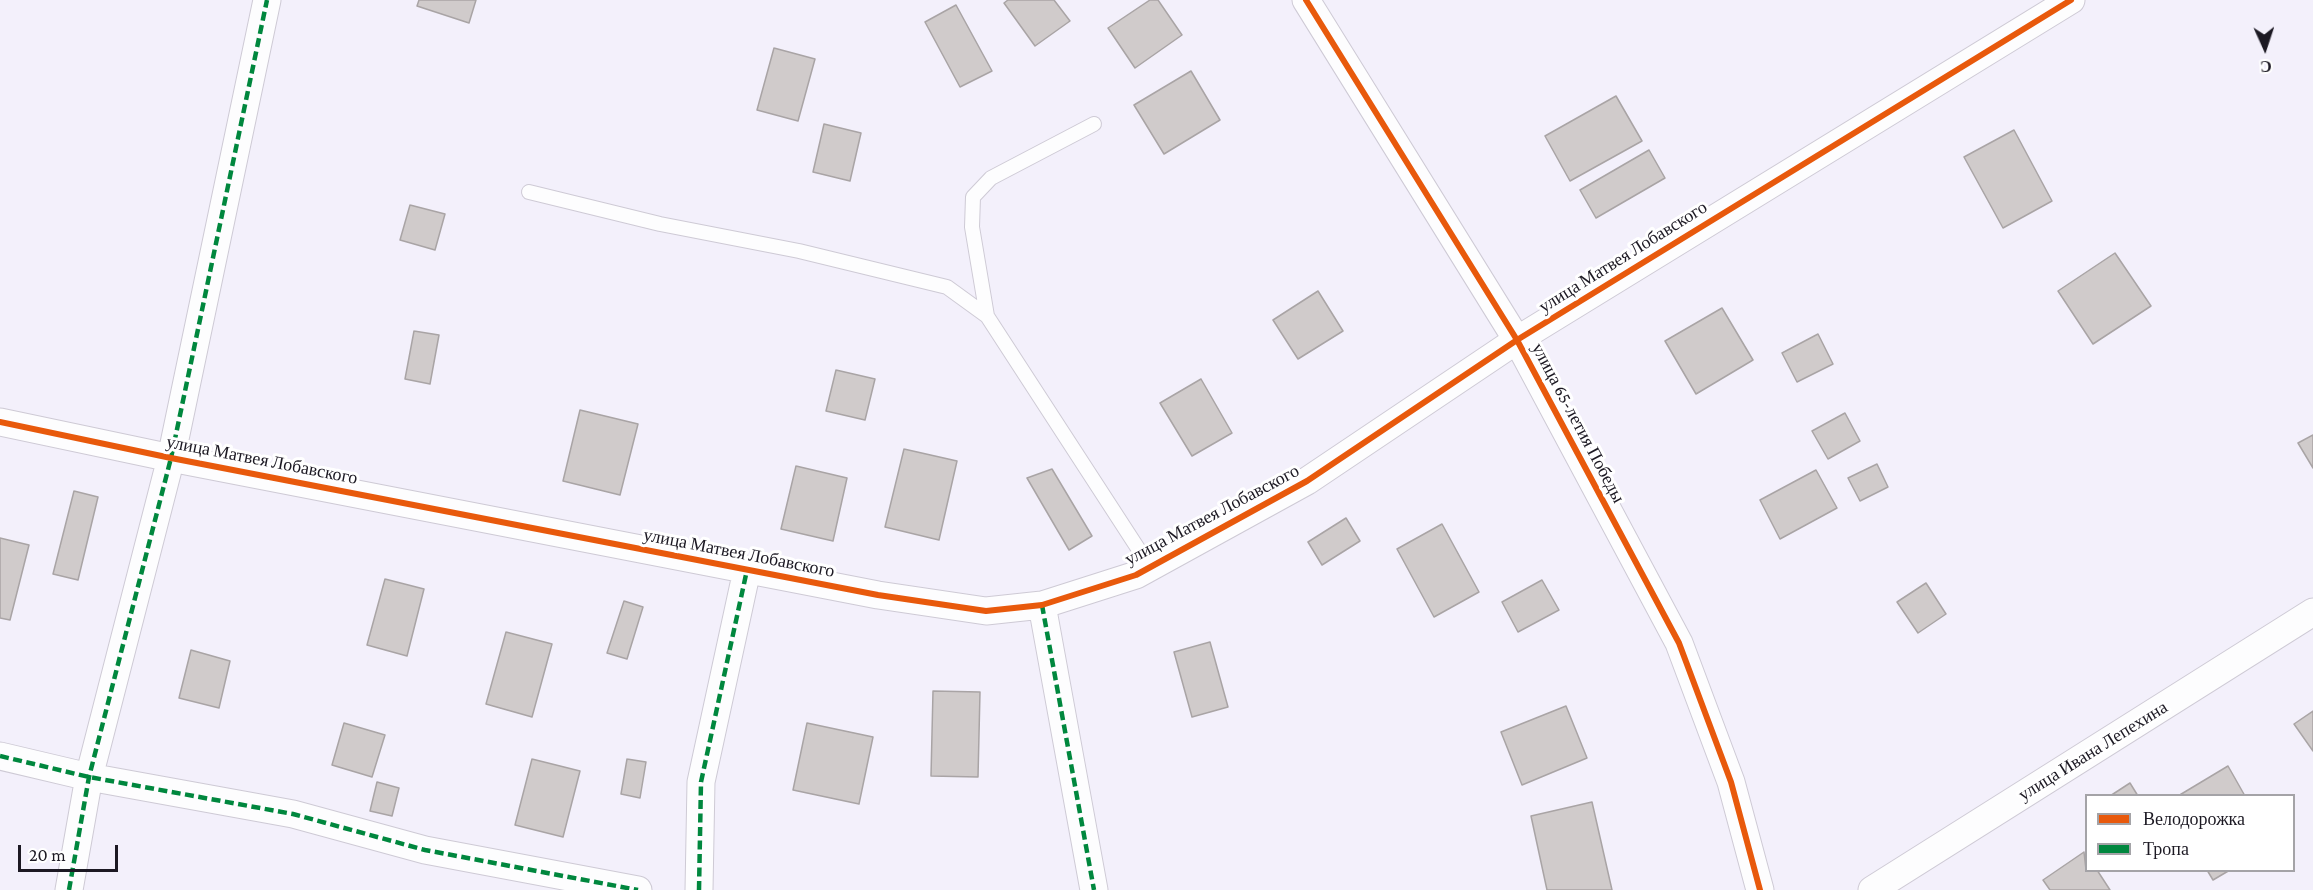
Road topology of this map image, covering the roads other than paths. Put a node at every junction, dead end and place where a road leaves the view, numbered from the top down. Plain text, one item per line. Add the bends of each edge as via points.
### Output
1 (267, 0) edge
2 (1306, 0) edge
3 (2071, 0) edge
4 (1094, 124) dead end
5 (528, 192) dead end
6 (987, 316) junction
7 (1517, 340) junction
8 (0, 422) edge
9 (171, 458) junction
10 (1150, 567) junction
11 (747, 570) junction
12 (1042, 605) junction
13 (2313, 612) edge
14 (0, 756) edge
15 (89, 777) junction
16 (69, 890) edge
17 (638, 890) edge
18 (699, 890) edge
19 (1094, 890) edge
20 (1760, 890) edge
21 (1872, 890) edge

1 - 9 street
2 - 7 street, улица 65-летия Победы
3 - 7 street, улица Матвея Лобавского
4 - 6 lane via 991,178 973,197 972,226
5 - 6 lane via 947,286
6 - 10 lane
7 - 10 street, улица Матвея Лобавского via 1307,481
7 - 20 street, улица 65-летия Победы via 1679,643 1731,782
8 - 9 street, улица Матвея Лобавского
9 - 11 street, улица Матвея Лобавского
9 - 15 street
10 - 12 street, улица Матвея Лобавского
11 - 12 street, улица Матвея Лобавского via 986,612
11 - 18 street via 702,782
12 - 19 street
13 - 21 street, улица Ивана Лепехина
14 - 15 street
15 - 16 street
15 - 17 street via 293,814 424,849

